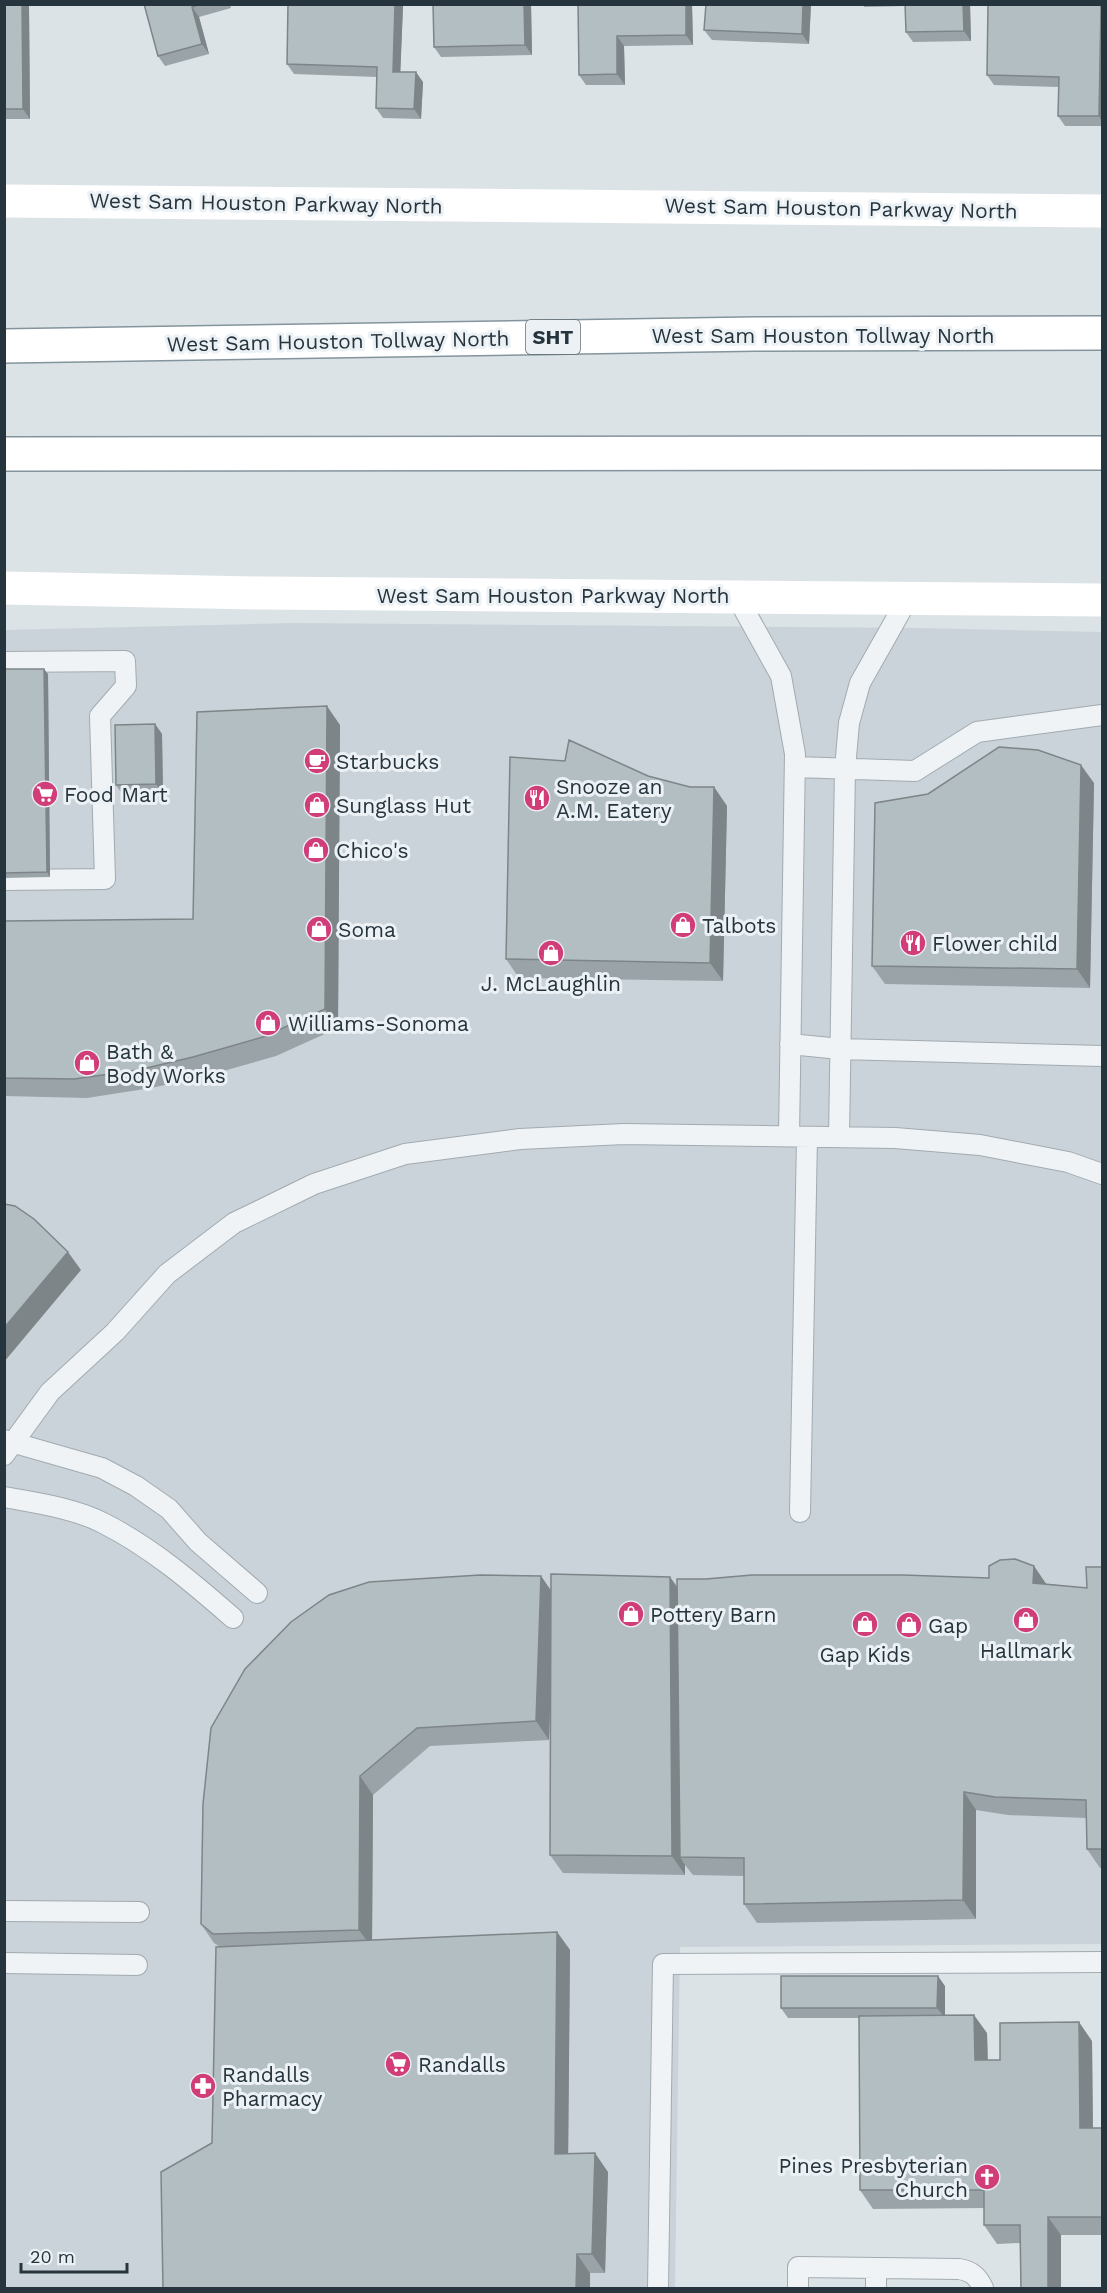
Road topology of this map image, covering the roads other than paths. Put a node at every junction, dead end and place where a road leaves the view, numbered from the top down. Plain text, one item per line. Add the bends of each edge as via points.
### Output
1 (7, 203) edge
2 (1102, 211) edge
3 (1102, 333) edge
4 (4, 346) edge
5 (1102, 453) edge
6 (4, 454) edge
7 (4, 568) edge
8 (4, 588) edge
9 (44, 588) junction
10 (737, 597) junction
11 (908, 598) junction
12 (1102, 600) edge
13 (4, 662) edge
14 (1102, 715) edge
15 (795, 767) junction
16 (845, 768) junction
17 (4, 880) edge
18 (790, 1044) junction
19 (840, 1049) junction
20 (1102, 1056) edge
21 (798, 1137) junction
22 (839, 1137) junction
23 (1102, 1174) edge
24 (8, 1446) edge
25 (4, 1497) edge
26 (800, 1512) dead end
27 (257, 1593) dead end
28 (233, 1618) dead end
29 (4, 1911) edge
30 (139, 1912) dead end
31 (1102, 1962) edge
32 (4, 1963) edge
33 (137, 1965) dead end
34 (876, 2268) junction
35 (658, 2289) edge
36 (798, 2289) edge
37 (876, 2289) edge
38 (983, 2289) edge

1 - 2 main road, West Sam Houston Parkway North
3 - 4 main road, West Sam Houston Tollway North / SHT
5 - 6 main road
7 - 9 main road
8 - 9 main road, West Sam Houston Parkway North
9 - 10 main road, West Sam Houston Parkway North
10 - 11 main road, West Sam Houston Parkway North
10 - 15 lane via 781,676
11 - 12 main road, West Sam Houston Parkway North
11 - 16 lane via 860,683 849,723
13 - 17 lane via 126,661 126,686 100,716 105,879
14 - 16 lane via 977,732 915,771
15 - 16 lane
15 - 18 lane
16 - 19 lane
18 - 19 lane
18 - 21 lane
19 - 20 lane
19 - 22 lane
21 - 22 lane
21 - 24 lane via 624,1134 520,1139 405,1154 314,1184 234,1222 167,1274 115,1332 50,1392
21 - 26 lane
22 - 23 lane via 980,1145 1068,1162
24 - 27 lane via 102,1468 136,1486 169,1509 198,1542
25 - 28 lane via 48,1505 101,1522 146,1548
29 - 30 lane
31 - 35 lane via 663,1964
32 - 33 lane
34 - 36 lane via 798,2267
34 - 37 lane
34 - 38 lane via 969,2270

